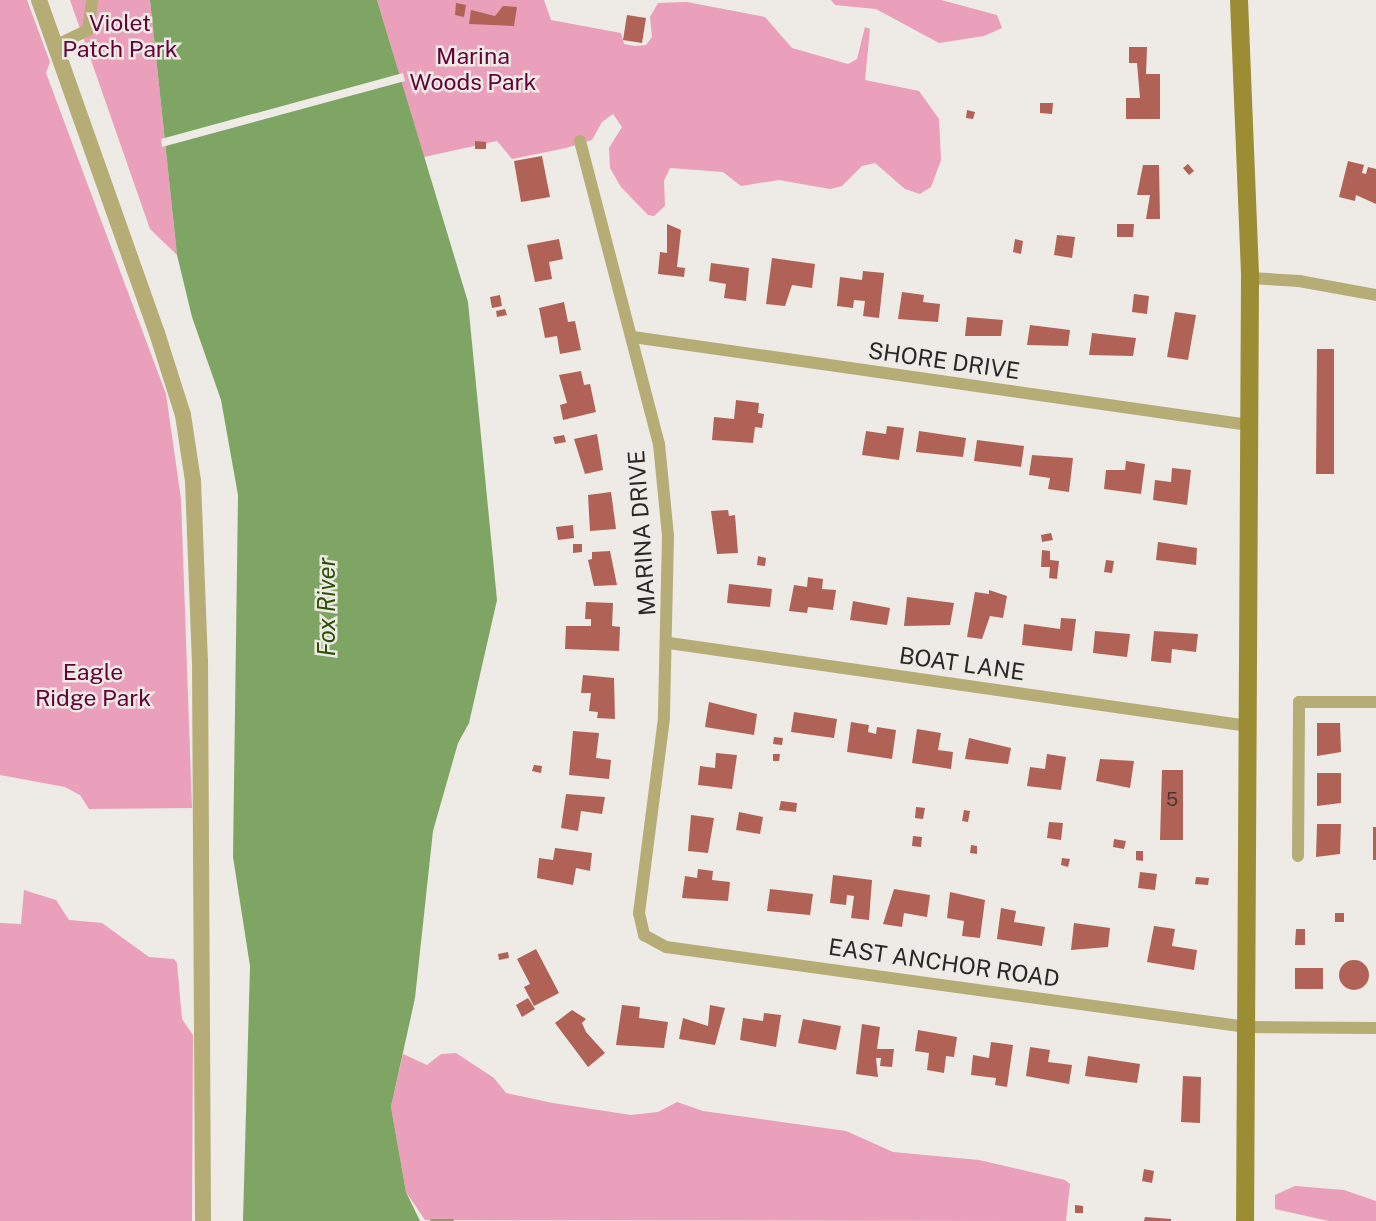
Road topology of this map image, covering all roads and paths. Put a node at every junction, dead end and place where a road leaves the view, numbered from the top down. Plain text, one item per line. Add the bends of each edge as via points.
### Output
1 (39, 0) edge
2 (92, 0) edge
3 (1239, 0) edge
4 (55, 47) junction
5 (580, 141) dead end
6 (1250, 278) junction
7 (1376, 295) edge
8 (633, 337) junction
9 (1249, 425) junction
10 (669, 643) junction
11 (1376, 702) edge
12 (1248, 726) junction
13 (1298, 856) dead end
14 (640, 931) joint
15 (1247, 1027) junction
16 (1376, 1028) edge
17 (203, 1221) edge
18 (1245, 1221) edge

1 - 4 street
2 - 4 street via 93,19 88,30
3 - 6 main road
4 - 17 street via 183,415 193,481 200,662
5 - 8 street, MARINA DRIVE
6 - 7 street via 1299,281
6 - 9 main road
8 - 9 street, SHORE DRIVE
8 - 10 street, MARINA DRIVE via 659,443 668,536
9 - 12 main road
10 - 12 street, BOAT LANE
10 - 14 street, MARINA DRIVE
11 - 13 street via 1299,702
12 - 15 main road
14 - 15 street, EAST ANCHOR ROAD via 666,947
15 - 16 street, EAST ANCHOR ROAD
15 - 18 main road

